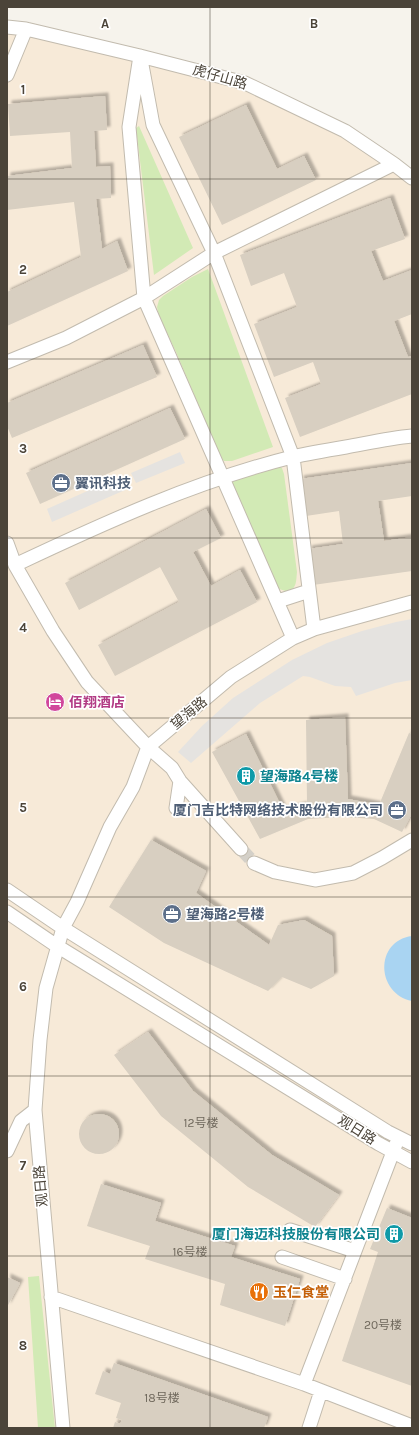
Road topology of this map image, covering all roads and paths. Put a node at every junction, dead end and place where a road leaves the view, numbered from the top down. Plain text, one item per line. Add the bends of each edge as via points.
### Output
1 (7, 26) edge
2 (26, 29) junction
3 (140, 56) junction
4 (7, 75) edge
5 (394, 164) junction
6 (412, 178) edge
7 (214, 253) junction
8 (144, 298) junction
9 (7, 362) edge
10 (412, 436) edge
11 (293, 457) junction
12 (222, 478) junction
13 (7, 542) edge
14 (15, 565) junction
15 (309, 591) junction
16 (278, 601) junction
17 (412, 602) edge
18 (314, 629) junction
19 (293, 638) junction
20 (148, 747) junction
21 (180, 780) junction
22 (176, 808) dead end
23 (412, 840) edge
24 (241, 849) tunnel mouth
25 (254, 863) tunnel mouth
26 (7, 890) edge
27 (7, 912) edge
28 (63, 928) junction
29 (57, 946) junction
30 (35, 1110) junction
31 (399, 1137) junction
32 (412, 1144) edge
33 (7, 1151) edge
34 (393, 1152) junction
35 (412, 1162) edge
36 (290, 1230) dead end
37 (355, 1251) junction
38 (282, 1257) dead end
39 (345, 1279) junction
40 (52, 1297) junction
41 (304, 1384) junction
42 (321, 1391) junction
43 (412, 1426) edge
44 (63, 1428) edge
45 (309, 1428) edge

1 - 2 street, 虎仔山路
2 - 3 street, 虎仔山路
2 - 4 street
3 - 5 street, 虎仔山路 via 245,83 345,131
3 - 7 street via 152,125
3 - 8 street via 129,127
5 - 6 street, 虎仔山路
5 - 7 street
7 - 8 street
7 - 11 street
8 - 9 street via 66,338
8 - 12 street
10 - 11 street
11 - 12 street
11 - 15 street
12 - 14 street via 128,514
12 - 16 street
13 - 14 street
14 - 20 street via 87,682
15 - 16 street
15 - 18 street
16 - 19 street
17 - 18 street, 望海路
18 - 19 street, 望海路
19 - 20 street, 望海路 via 231,677
20 - 21 street via 172,768
20 - 28 street, 望海路 via 133,787 110,827 78,902
21 - 22 street
21 - 24 street
23 - 25 street via 353,873 315,880 275,872
26 - 28 street, 观日路
27 - 29 street, 观日路
28 - 29 street, 观日路
28 - 31 street, 观日路
29 - 30 street, 观日路 via 46,988
29 - 34 street, 观日路
30 - 33 street via 21,1121
30 - 40 street, 观日路
31 - 32 street, 观日路
31 - 34 street
34 - 35 street, 观日路
34 - 37 street
36 - 37 street
37 - 39 street
38 - 39 street
39 - 41 street
40 - 41 street
40 - 44 street, 观日路
41 - 42 street
42 - 43 street
42 - 45 street

